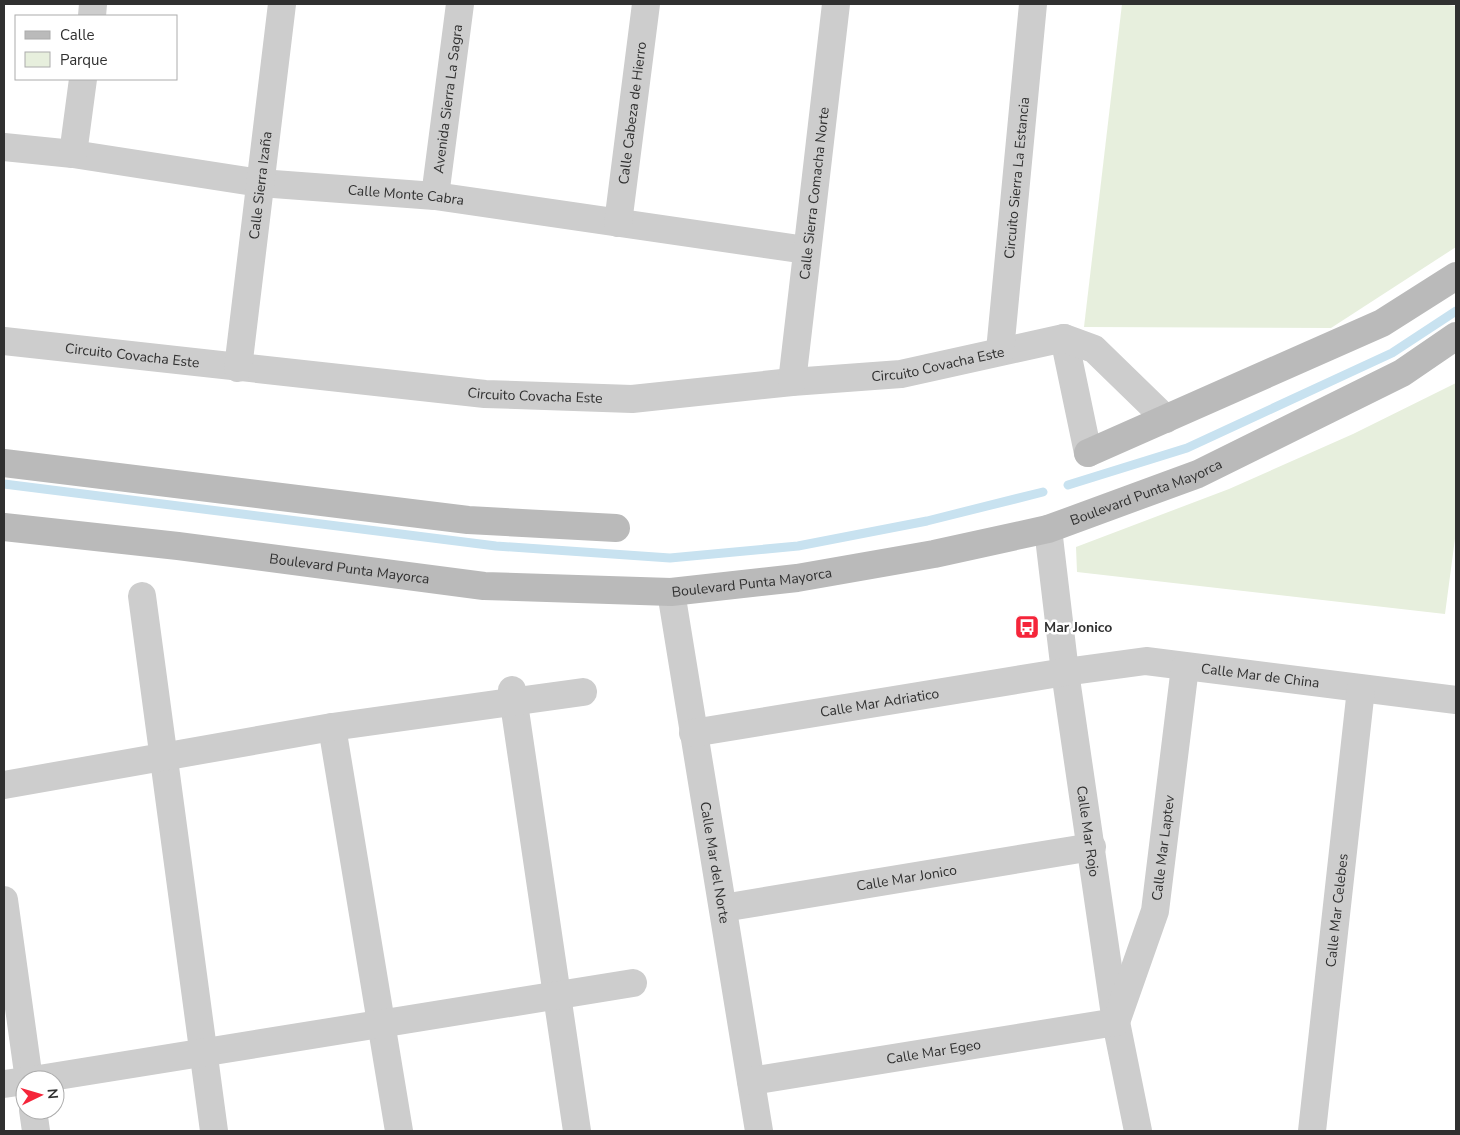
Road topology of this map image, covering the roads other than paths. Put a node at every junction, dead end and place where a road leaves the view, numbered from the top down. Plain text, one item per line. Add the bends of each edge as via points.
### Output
1 (282, 4) edge
2 (460, 4) edge
3 (646, 4) edge
4 (836, 4) edge
5 (1033, 4) edge
6 (83, 80) edge
7 (4, 146) edge
8 (73, 154) junction
9 (260, 183) junction
10 (435, 196) junction
11 (618, 222) junction
12 (806, 250) junction
13 (1456, 276) edge
14 (1456, 336) edge
15 (1064, 338) junction
16 (4, 341) edge
17 (1000, 351) junction
18 (238, 368) junction
19 (792, 382) junction
20 (1166, 420) junction
21 (4, 463) edge
22 (4, 527) edge
23 (616, 528) dead end
24 (1048, 529) junction
25 (671, 592) junction
26 (142, 596) dead end
27 (1185, 667) junction
28 (1065, 672) junction
29 (1361, 689) junction
30 (584, 692) dead end
31 (512, 695) junction
32 (1456, 700) edge
33 (332, 727) junction
34 (694, 733) junction
35 (163, 758) junction
36 (4, 786) edge
37 (1092, 847) junction
38 (4, 900) edge
39 (722, 908) junction
40 (633, 982) dead end
41 (557, 993) junction
42 (1116, 1022) junction
43 (380, 1024) junction
44 (203, 1051) junction
45 (26, 1070) edge
46 (65, 1075) edge
47 (751, 1081) junction
48 (214, 1131) edge
49 (399, 1131) edge
50 (577, 1131) edge
51 (759, 1131) edge
52 (1138, 1131) edge
53 (1312, 1131) edge

1 - 9 street, Calle Sierra Izaña
2 - 10 street, Avenida Sierra La Sagra
3 - 11 street, Calle Cabeza de Hierro
4 - 12 street, Calle Sierra Comacha Norte
5 - 17 street, Circuito Sierra La Estancia
6 - 8 street
7 - 8 street, Calle Monte Cabra
8 - 9 street, Calle Monte Cabra
9 - 10 street, Calle Monte Cabra
9 - 18 street, Calle Sierra Izaña
10 - 11 street, Calle Monte Cabra
11 - 12 street, Calle Monte Cabra
12 - 19 street, Calle Sierra Comacha Norte
13 - 20 street via 1382,322
14 - 24 street, Boulevard Punta Mayorca via 1402,373 1198,474
15 - 17 street, Circuito Covacha Este
15 - 20 street via 1094,349
15 - 20 street via 1088,453
16 - 18 street, Circuito Covacha Este
17 - 19 street, Circuito Covacha Este via 901,374
18 - 19 street, Circuito Covacha Este via 485,394 632,399
21 - 23 street via 468,520
22 - 25 street, Boulevard Punta Mayorca via 484,586
24 - 25 street, Boulevard Punta Mayorca via 934,554 797,578
24 - 28 street, Calle Mar Rojo
25 - 34 street, Calle Mar del Norte
26 - 35 street
27 - 28 street, Calle Mar de China via 1146,661
27 - 29 street, Calle Mar de China
27 - 42 street, Calle Mar Laptev via 1155,911
28 - 34 street, Calle Mar Adriatico
28 - 37 street, Calle Mar Rojo
29 - 32 street, Calle Mar de China
29 - 53 street, Calle Mar Celebes
30 - 31 street
31 - 33 street
31 - 41 street
33 - 35 street
33 - 43 street
34 - 39 street, Calle Mar del Norte
35 - 36 street
35 - 44 street
37 - 39 street, Calle Mar Jonico
37 - 42 street, Calle Mar Rojo
38 - 45 street
39 - 47 street, Calle Mar del Norte
40 - 41 street
41 - 43 street
41 - 50 street
42 - 47 street, Calle Mar Egeo
42 - 52 street, Calle Mar Rojo
43 - 44 street
43 - 49 street
44 - 46 street
44 - 48 street
47 - 51 street, Calle Mar del Norte

